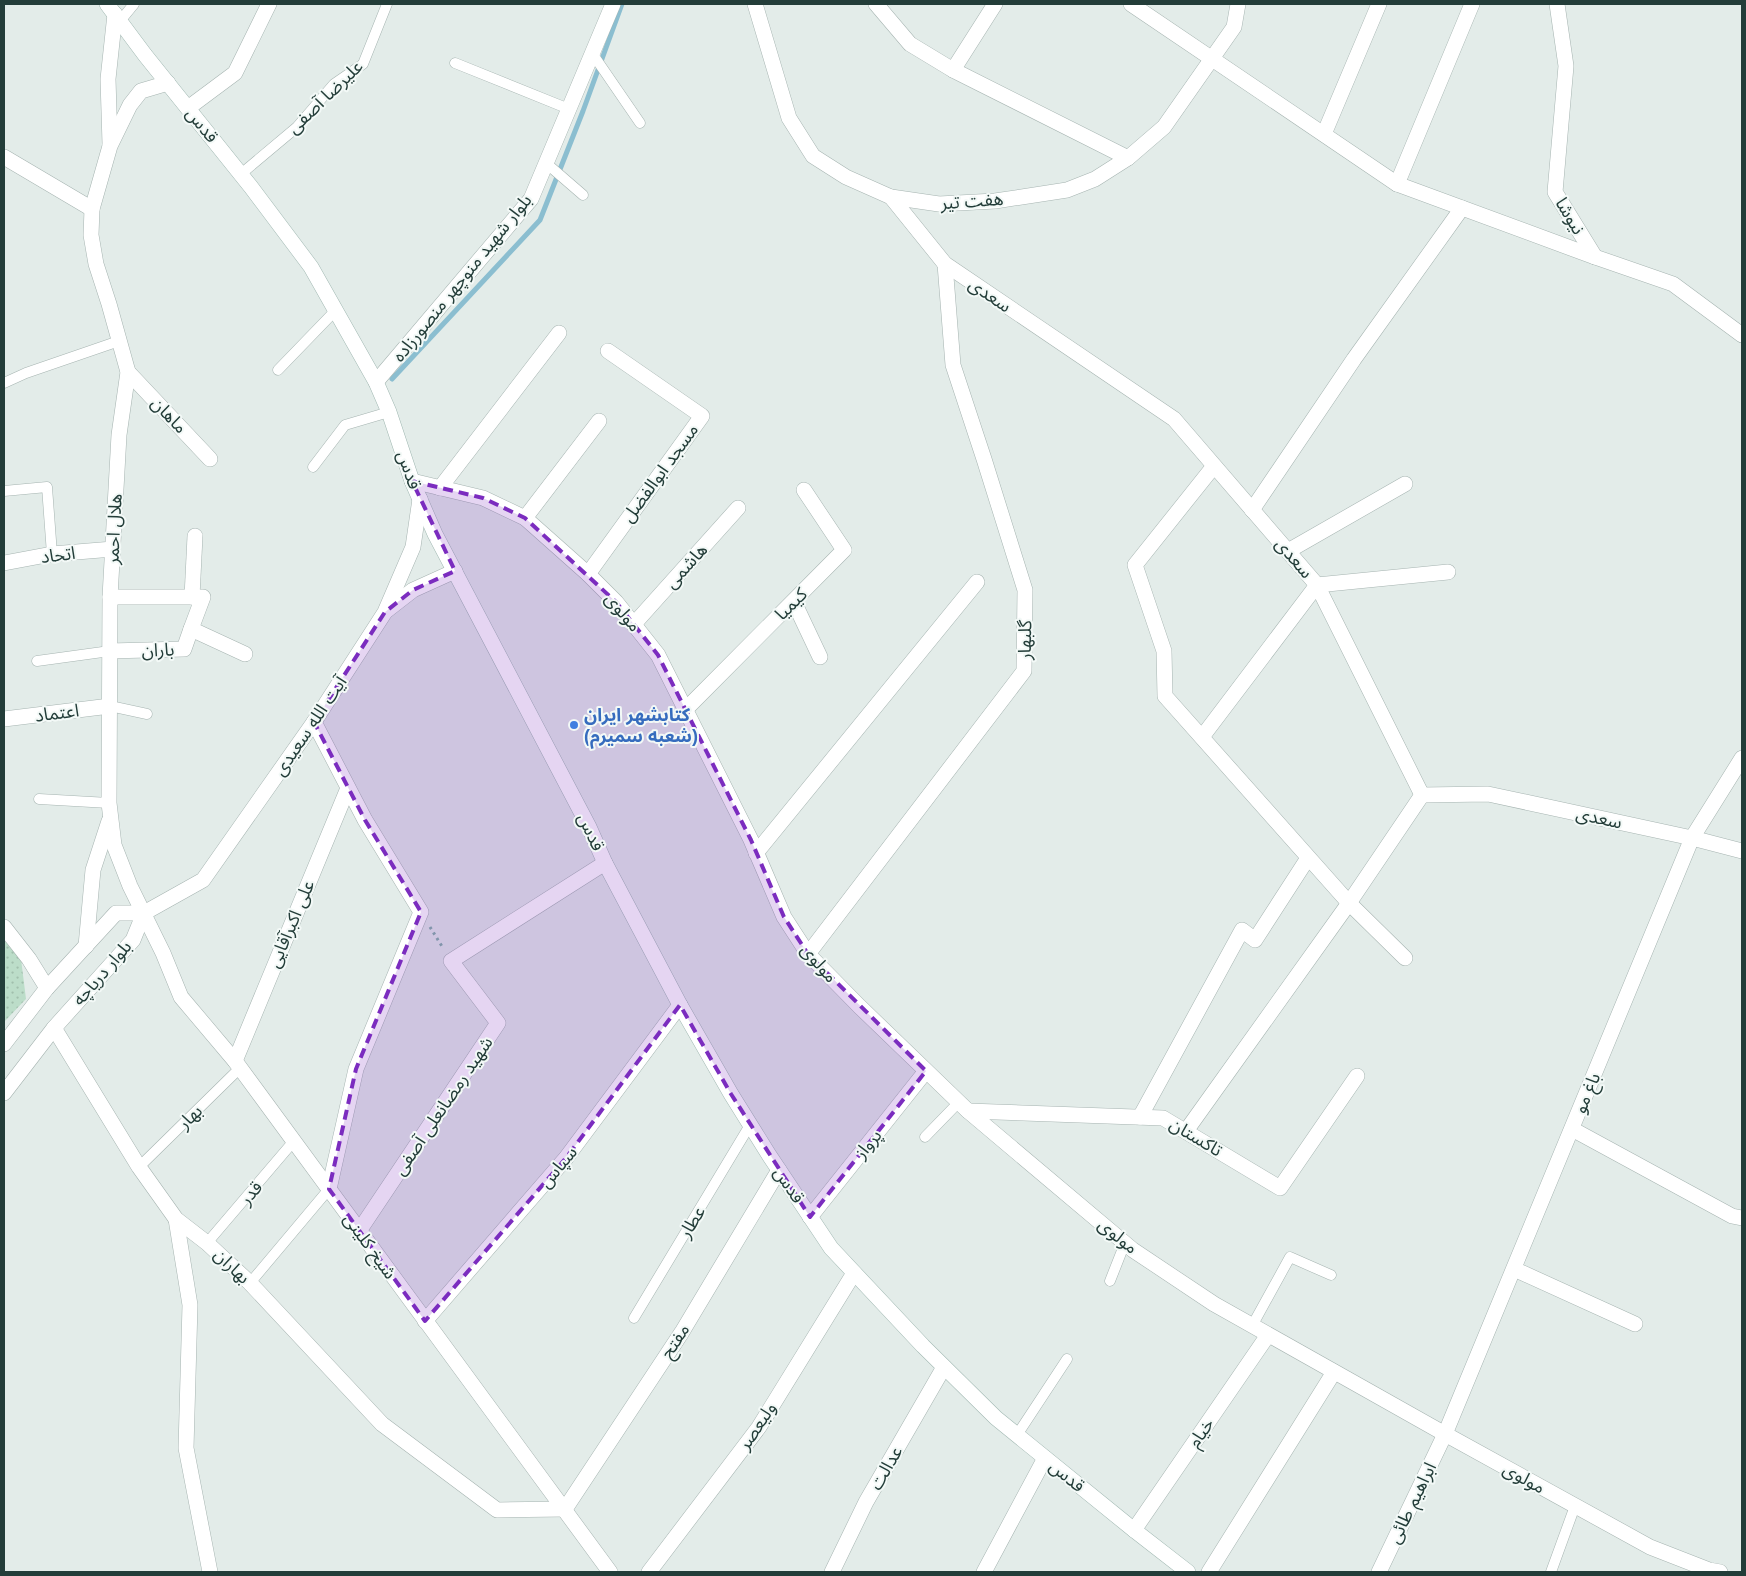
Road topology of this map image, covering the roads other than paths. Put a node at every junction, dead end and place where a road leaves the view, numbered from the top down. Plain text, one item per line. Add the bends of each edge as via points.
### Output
1 (134, 4) edge
2 (268, 4) edge
3 (387, 4) edge
4 (614, 4) edge
5 (755, 4) edge
6 (876, 4) edge
7 (995, 4) edge
8 (1131, 4) edge
9 (1238, 4) edge
10 (1379, 4) edge
11 (1472, 4) edge
12 (1557, 4) edge
13 (114, 13) edge
14 (594, 56) junction
15 (1212, 58) junction
16 (455, 63) dead end
17 (953, 70) junction
18 (168, 83) junction
19 (188, 108) junction
20 (569, 108) junction
21 (640, 123) dead end
22 (1324, 134) junction
23 (110, 146) junction
24 (1128, 158) junction
25 (5, 160) edge
26 (549, 166) junction
27 (241, 174) junction
28 (1396, 184) junction
29 (583, 195) dead end
30 (891, 197) junction
31 (1462, 208) junction
32 (92, 209) junction
33 (1595, 258) junction
34 (945, 264) junction
35 (336, 310) junction
36 (559, 333) dead end
37 (1742, 335) edge
38 (119, 341) junction
39 (608, 351) dead end
40 (278, 370) dead end
41 (128, 372) junction
42 (376, 382) junction
43 (4, 383) edge
44 (389, 412) junction
45 (599, 421) dead end
46 (210, 459) dead end
47 (1214, 466) junction
48 (313, 467) dead end
49 (412, 481) junction
50 (1405, 484) dead end
51 (440, 488) junction
52 (804, 490) dead end
53 (4, 491) edge
54 (420, 499) junction
55 (738, 508) dead end
56 (1252, 510) junction
57 (524, 518) junction
58 (196, 536) dead end
59 (113, 549) junction
60 (1288, 551) junction
61 (52, 554) junction
62 (4, 563) edge
63 (455, 571) junction
64 (1448, 572) dead end
65 (588, 574) junction
66 (977, 582) dead end
67 (1317, 585) junction
68 (110, 597) junction
69 (192, 597) junction
70 (794, 602) junction
71 (385, 612) junction
72 (634, 624) junction
73 (191, 629) junction
74 (110, 652) junction
75 (245, 654) dead end
76 (820, 656) dead end
77 (37, 661) dead end
78 (110, 706) junction
79 (686, 710) junction
80 (147, 714) dead end
81 (4, 720) edge
82 (314, 722) junction
83 (1202, 737) junction
84 (1742, 758) edge
85 (348, 788) junction
86 (1422, 795) junction
87 (39, 798) dead end
88 (110, 810) junction
89 (1692, 838) junction
90 (1742, 851) edge
91 (756, 853) junction
92 (1308, 858) junction
93 (605, 863) junction
94 (1349, 903) junction
95 (144, 913) junction
96 (4, 928) edge
97 (86, 946) junction
98 (808, 954) junction
99 (1405, 958) dead end
100 (46, 988) junction
101 (680, 1005) junction
102 (54, 1028) junction
103 (4, 1044) edge
104 (237, 1064) junction
105 (926, 1071) junction
106 (1356, 1076) dead end
107 (4, 1093) edge
108 (963, 1106) junction
109 (1140, 1117) junction
110 (750, 1125) junction
111 (1572, 1129) junction
112 (1186, 1132) junction
113 (925, 1138) dead end
114 (293, 1142) junction
115 (140, 1167) junction
116 (779, 1170) junction
117 (329, 1189) junction
118 (810, 1217) junction
119 (1742, 1218) edge
120 (176, 1220) junction
121 (359, 1230) junction
122 (207, 1243) junction
123 (1125, 1243) junction
124 (1514, 1269) junction
125 (854, 1273) junction
126 (1330, 1275) dead end
127 (1110, 1281) dead end
128 (250, 1283) junction
129 (634, 1318) dead end
130 (425, 1321) junction
131 (1635, 1324) dead end
132 (1252, 1326) junction
133 (1268, 1335) junction
134 (1067, 1359) dead end
135 (944, 1367) junction
136 (1334, 1372) junction
137 (1445, 1434) junction
138 (1017, 1435) junction
139 (1045, 1458) junction
140 (1575, 1506) junction
141 (565, 1508) junction
142 (1134, 1530) junction
143 (1692, 1568) edge
144 (210, 1572) edge
145 (610, 1572) edge
146 (649, 1572) edge
147 (832, 1572) edge
148 (984, 1572) edge
149 (1188, 1572) edge
150 (1209, 1572) edge
151 (1379, 1572) edge
152 (1551, 1572) edge
153 (1720, 1572) edge

1 - 13 lane
2 - 19 street via 235,73
3 - 27 lane, علیرضا آصفی via 363,64 334,84 297,126
4 - 14 street, بلوار شهید منوچهر منصورزاده
5 - 30 street, هفت تیر via 790,118 813,156 846,177
6 - 17 street via 910,44
7 - 17 street
8 - 15 street
9 - 15 street, هفت تیر via 1234,27
10 - 22 street
11 - 28 street
12 - 33 street, نیوشا via 1566,66 1555,192
13 - 18 street, قدس
13 - 23 street via 108,79
14 - 20 street, بلوار شهید منوچهر منصورزاده
14 - 21 lane
15 - 22 street
15 - 24 street, هفت تیر via 1164,127
16 - 20 lane
17 - 24 street
18 - 19 street, قدس
18 - 23 street via 141,90
19 - 27 street, قدس
20 - 26 street, بلوار شهید منوچهر منصورزاده
22 - 28 street
23 - 32 street, هلال احمر
24 - 30 street, هفت تیر via 1095,179 1067,190 995,201 939,204
25 - 32 street
26 - 29 lane
26 - 42 street, بلوار شهید منوچهر منصورزاده via 531,199
27 - 35 street, قدس via 311,267
28 - 31 street
30 - 34 street, سعدی
31 - 33 street
31 - 56 street
32 - 38 street, هلال احمر via 96,264
33 - 37 street via 1673,284
34 - 47 street, سعدی via 1174,419
34 - 98 street, گلبهار via 953,365 1025,590 1024,671
35 - 40 lane
35 - 42 street, قدس
36 - 51 street
38 - 41 street, هلال احمر
38 - 43 lane
39 - 65 street, مسجد ابوالفضل via 702,416
41 - 46 street, ماهان
41 - 59 street, هلال احمر via 119,435
42 - 44 street, قدس
44 - 48 lane via 345,425
44 - 49 street, قدس
45 - 57 street
47 - 56 street, سعدی
47 - 83 street via 1135,565 1164,651 1165,696
49 - 51 street, مولوی
49 - 54 street, قدس
50 - 60 street
51 - 57 street, مولوی via 482,498
52 - 70 street, کیمیا via 844,550
53 - 61 lane via 47,487
54 - 63 street, قدس
54 - 71 street, آیت الله سعیدی via 413,547
55 - 72 street, هاشمی
56 - 60 street, سعدی
57 - 65 street, مولوی
58 - 69 street
59 - 61 street, اتحاد
59 - 68 street, هلال احمر
60 - 67 street, سعدی
61 - 62 street, اتحاد
63 - 71 street via 413,590
63 - 93 street, قدس
64 - 67 street
65 - 72 street, مولوی
66 - 91 street
67 - 83 street
67 - 86 street, سعدی
68 - 69 street
68 - 74 street, هلال احمر
69 - 73 street via 203,597
70 - 76 street
70 - 79 street, کیمیا
71 - 82 street, آیت الله سعیدی
72 - 79 street, مولوی via 658,655
73 - 74 street, باران via 184,649
73 - 75 street
74 - 77 lane
74 - 78 street, هلال احمر
78 - 80 lane
78 - 81 street, اعتماد
78 - 88 street, هلال احمر
79 - 91 street, مولوی
82 - 85 street
82 - 95 street, آیت الله سعیدی via 203,880
83 - 92 street
84 - 89 street, باغ مو
85 - 104 street, علی اکبرآقایی
85 - 117 street via 421,912 356,1069
86 - 89 street, سعدی via 1488,794
86 - 94 street
87 - 88 lane
88 - 95 street, هلال احمر via 114,844
88 - 97 street via 93,870
89 - 90 street, سعدی
89 - 111 street, باغ مو
91 - 98 street, مولوی via 784,917
92 - 94 street
92 - 109 street via 1256,940 1242,930
93 - 101 street, قدس
93 - 121 street, شهید رمضانعلی آصفی via 451,961 498,1023
94 - 99 street
94 - 112 street
95 - 97 street, بلوار دریاچه via 116,913
95 - 102 street, بلوار دریاچه via 132,940
95 - 104 street, شیخ کلینی via 181,998
96 - 100 street via 29,959
97 - 100 street, بلوار دریاچه
98 - 105 street, مولوی
100 - 103 street, بلوار دریاچه
101 - 110 street, قدس
101 - 130 street, سپاس via 566,1158
102 - 107 street, بلوار دریاچه
102 - 115 street
104 - 114 street, شیخ کلینی
104 - 115 lane, بهار
105 - 108 street, مولوی
105 - 118 street, پرواز
106 - 112 street, تاکستان via 1280,1188
108 - 109 street, تاکستان
108 - 113 lane
108 - 123 street, مولوی
109 - 112 street, تاکستان via 1163,1118
110 - 116 street, قدس
110 - 129 lane, عطار
111 - 119 street via 1732,1216
111 - 124 street, باغ مو
114 - 117 street, شیخ کلینی
114 - 122 lane, قدر
115 - 120 street
116 - 118 street, قدس
116 - 141 street, مفتح via 682,1332
117 - 121 street, شیخ کلینی
117 - 128 lane
118 - 125 street, قدس via 830,1248
120 - 122 street, بهاران
120 - 144 street via 190,1305 186,1448
121 - 130 street, شیخ کلینی
122 - 128 street, بهاران
123 - 127 lane
123 - 132 street, مولوی
124 - 131 street
124 - 137 street, باغ مو
125 - 135 street, قدس
125 - 146 street, ولیعصر via 759,1427
126 - 132 lane via 1290,1257
128 - 141 street, بهاران via 382,1424 497,1510
130 - 141 street, شیخ کلینی
132 - 133 street, مولوی
133 - 136 street, مولوی
133 - 142 street, خیام
134 - 138 lane
135 - 138 street, قدس
135 - 147 street, عدالت via 866,1502
136 - 137 street, مولوی
136 - 150 street
137 - 140 street, مولوی
137 - 151 street, ابراهیم طائی
138 - 139 street, قدس
139 - 142 street, قدس
139 - 148 street
140 - 143 street, مولوی
140 - 152 lane
141 - 145 street, شیخ کلینی
142 - 149 street, قدس
143 - 153 street, مولوی

